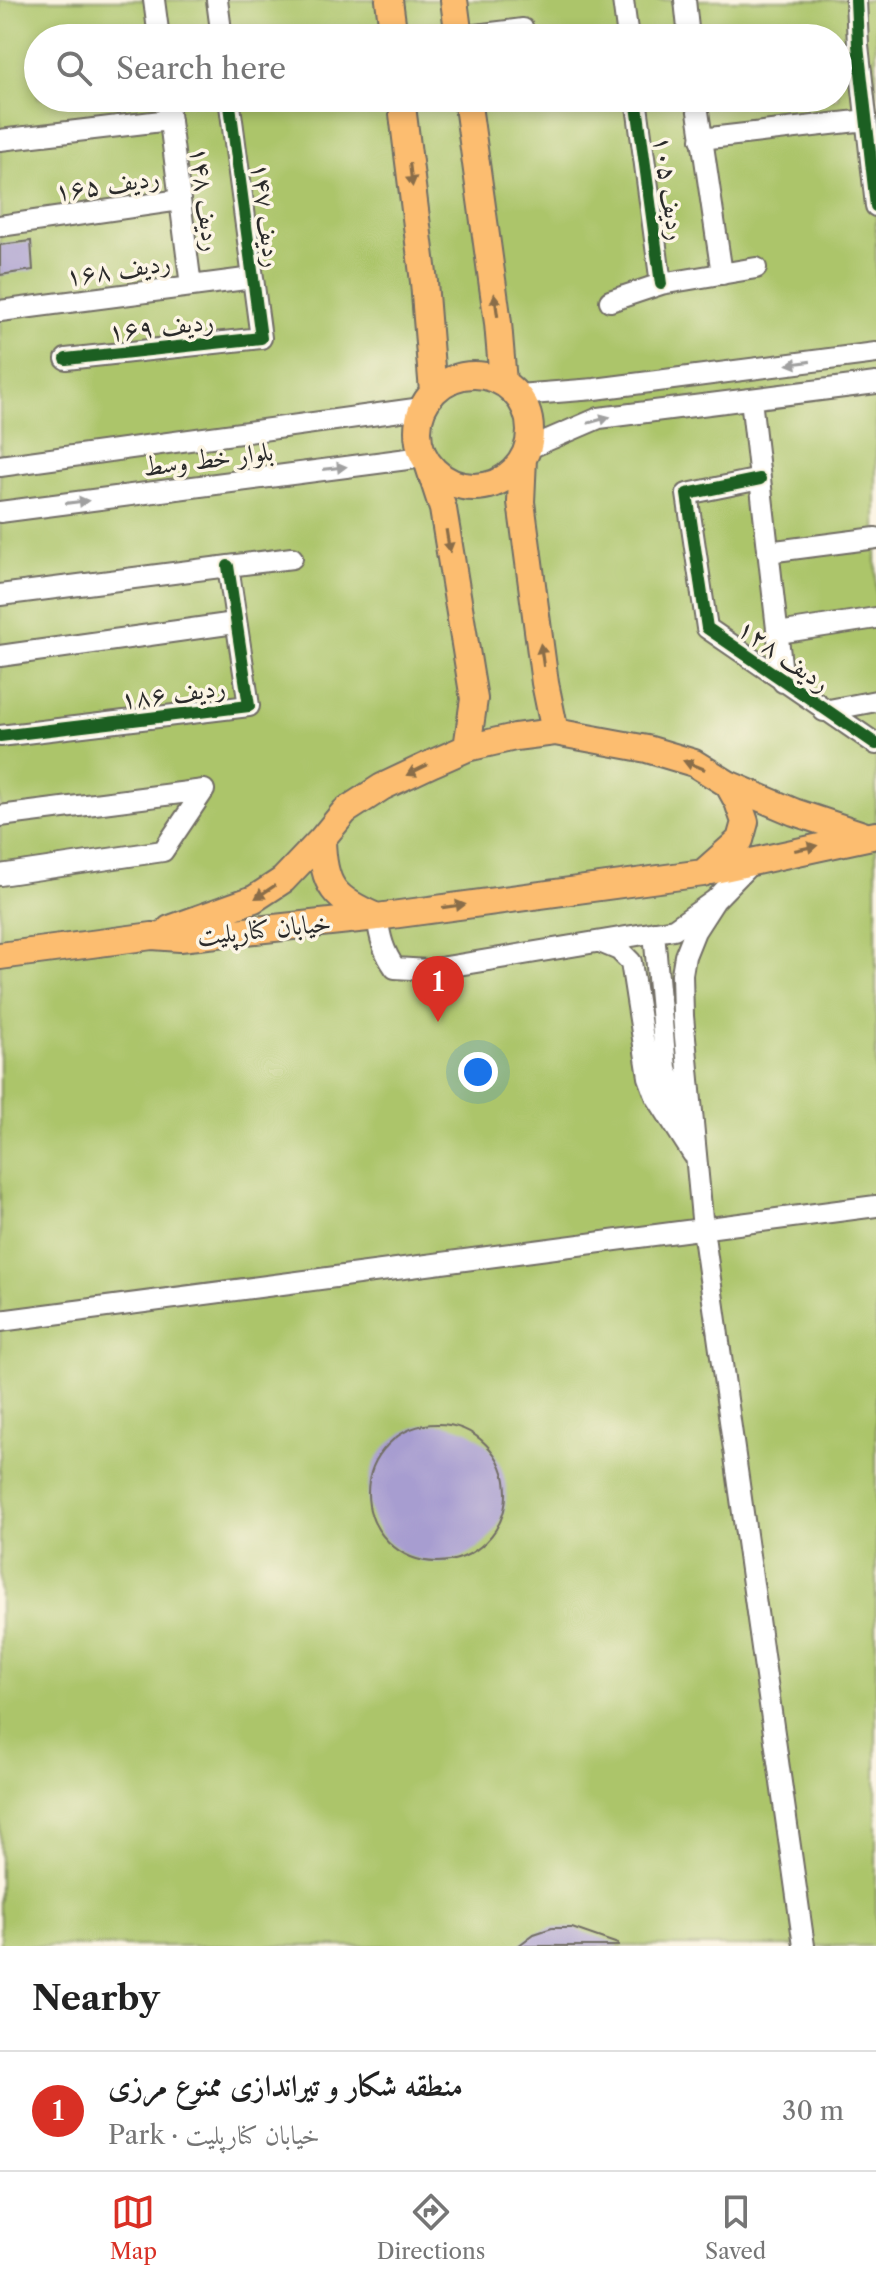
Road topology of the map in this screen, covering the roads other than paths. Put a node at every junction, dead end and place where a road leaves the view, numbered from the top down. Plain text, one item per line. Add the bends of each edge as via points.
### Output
1 (154, 0) edge
2 (217, 0) edge
3 (389, 0) edge
4 (454, 0) edge
5 (623, 0) edge
6 (685, 0) edge
7 (856, 0) edge
8 (157, 24) edge
9 (220, 24) edge
10 (392, 24) edge
11 (457, 24) edge
12 (626, 24) edge
13 (688, 24) edge
14 (852, 24) edge
15 (852, 62) edge
16 (169, 112) edge
17 (231, 112) edge
18 (403, 112) edge
19 (469, 112) edge
20 (638, 112) edge
21 (698, 112) edge
22 (170, 120) junction
23 (866, 120) junction
24 (701, 139) junction
25 (0, 140) edge
26 (180, 200) junction
27 (876, 206) edge
28 (0, 226) edge
29 (756, 268) dead end
30 (722, 274) junction
31 (253, 278) junction
32 (661, 284) junction
33 (191, 286) junction
34 (610, 301) dead end
35 (0, 311) edge
36 (261, 338) joint
37 (876, 353) edge
38 (66, 359) dead end
39 (876, 383) edge
40 (511, 389) junction
41 (751, 399) junction
42 (427, 400) junction
43 (525, 454) junction
44 (426, 461) junction
45 (0, 466) edge
46 (760, 479) junction
47 (0, 512) edge
48 (876, 540) edge
49 (768, 552) junction
50 (292, 558) dead end
51 (228, 566) junction
52 (0, 595) edge
53 (876, 618) edge
54 (235, 623) junction
55 (778, 633) junction
56 (0, 656) edge
57 (783, 682) junction
58 (876, 701) edge
59 (824, 711) junction
60 (555, 732) junction
61 (0, 736) edge
62 (876, 744) edge
63 (467, 748) junction
64 (728, 784) junction
65 (0, 816) edge
66 (871, 835) edge
67 (322, 839) junction
68 (755, 859) junction
69 (703, 873) junction
70 (0, 875) edge
71 (715, 900) junction
72 (377, 917) junction
73 (654, 932) junction
74 (152, 936) junction
75 (600, 942) junction
76 (0, 956) edge
77 (696, 1161) junction
78 (876, 1206) edge
79 (703, 1229) junction
80 (0, 1321) edge
81 (804, 1946) edge

1 - 8 street
2 - 9 street
3 - 10 main road
4 - 11 main road
5 - 12 street
6 - 13 street
7 - 14 street
15 - 23 street
16 - 22 street, ردیف ۱۴۸
17 - 31 street, ردیف ۱۴۷
18 -> 42 main road via 424,282
40 -> 19 main road
20 - 32 street, ردیف ۱۰۵
21 - 24 street
22 - 25 street
22 - 26 street, ردیف ۱۴۸
23 - 24 street
23 - 27 street
24 - 30 street
26 - 28 street, ردیف ۱۶۵
26 - 33 street, ردیف ۱۴۸
29 - 30 street
30 - 32 street
31 - 33 street, ردیف ۱۶۸
31 - 36 street, ردیف ۱۴۷
32 - 34 street
33 - 35 street, ردیف ۱۶۸
36 - 38 street, ردیف ۱۶۹
37 -> 40 street via 595,389
39 - 41 street
40 - 42 main road via 486,375 466,374 448,380
40 - 43 main road via 527,412
43 -> 41 street via 599,418
41 - 46 street
42 - 44 main road via 417,424
42 - 45 street, بلوار خط وسط
43 - 44 main road via 513,471 486,486 455,484
60 -> 43 main road via 521,502
47 -> 44 street, بلوار خط وسط
44 -> 63 main road via 443,509 474,699
46 - 49 street
46 - 57 street, ردیف ۱۲۸ via 687,494 707,628
48 - 49 street
49 - 55 street
50 - 51 street
51 - 52 street
51 - 54 street
53 - 55 street
54 - 56 street
54 - 61 street, ردیف ۱۸۶ via 249,706
55 - 57 street
57 - 59 street, ردیف ۱۲۸
58 - 59 street
59 - 62 street, ردیف ۱۲۸
60 - 63 main road, خیابان کنارپلیت
64 -> 60 main road, خیابان کنارپلیت via 694,763
63 -> 67 main road, خیابان کنارپلیت via 382,787 345,811
64 - 66 main road via 794,812
64 - 69 main road via 745,822 740,840
65 - 70 street via 204,790 163,851
68 -> 66 main road
67 - 72 main road via 322,867 338,895
67 -> 74 main road, خیابان کنارپلیت via 283,880 254,899
68 - 69 main road
68 - 71 street
72 -> 69 main road, خیابان کنارپلیت
71 - 73 street via 674,929
71 - 77 street via 695,931 682,974
72 - 74 main road, خیابان کنارپلیت via 180,938
72 - 75 street via 385,955 395,968 412,971
73 - 75 street
73 - 77 street via 666,1068
74 - 76 main road, خیابان کنارپلیت
75 - 77 street via 631,962 649,1077
77 - 79 street
78 - 79 street
79 - 80 street
79 - 81 street

